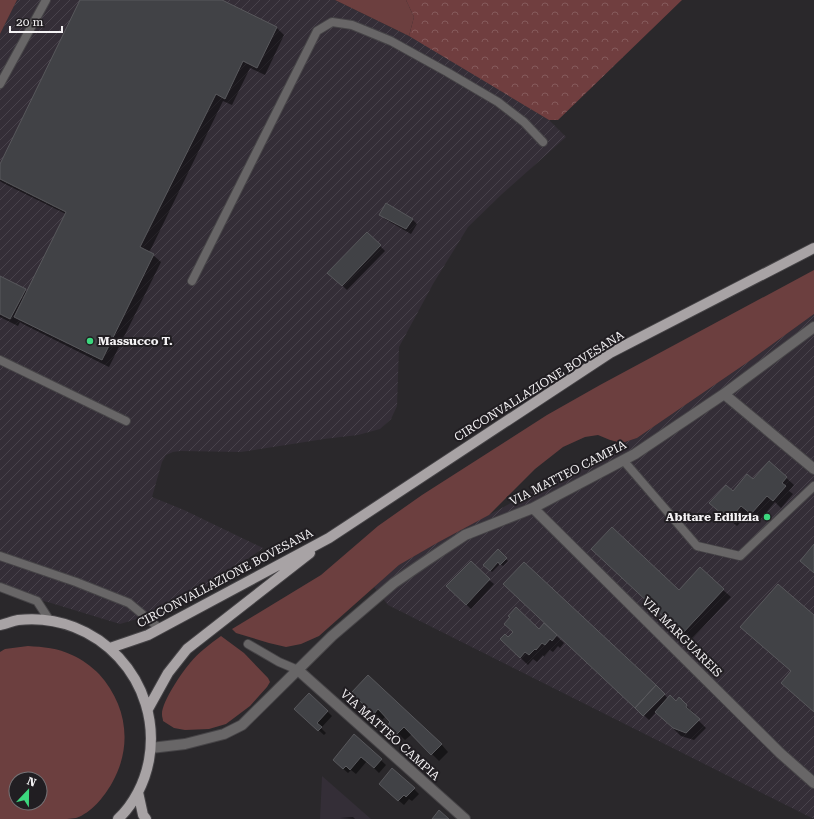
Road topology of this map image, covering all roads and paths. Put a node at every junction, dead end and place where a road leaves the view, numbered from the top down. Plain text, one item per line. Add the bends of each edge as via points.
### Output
1 (46, 0) edge
2 (0, 84) edge
3 (543, 142) dead end
4 (814, 248) edge
5 (192, 281) dead end
6 (814, 327) edge
7 (0, 360) edge
8 (724, 394) junction
9 (126, 421) dead end
10 (623, 460) junction
11 (814, 469) edge
12 (814, 486) edge
13 (533, 508) junction
14 (329, 538) junction
15 (0, 556) edge
16 (0, 587) edge
17 (50, 621) junction
18 (0, 625) edge
19 (159, 628) junction
20 (248, 644) dead end
21 (110, 648) junction
22 (298, 670) junction
23 (148, 709) junction
24 (151, 748) junction
25 (814, 783) edge
26 (138, 792) junction
27 (118, 819) edge
28 (146, 819) edge
29 (465, 819) edge

1 - 2 lane
3 - 5 lane via 524,122 498,102 447,72 352,25 332,22 317,31
4 - 14 main road, CIRCONVALLAZIONE BOVESANA via 610,353
6 - 8 street, VIA MATTEO CAMPIA
7 - 9 lane
8 - 10 street, VIA MATTEO CAMPIA
8 - 11 street
10 - 12 lane via 696,546 740,556
10 - 13 street, VIA MATTEO CAMPIA
13 - 22 street, VIA MATTEO CAMPIA via 465,535 426,560 394,583 332,636
13 - 25 street, VIA MARGUAREIS via 780,753
14 - 19 main road, CIRCONVALLAZIONE BOVESANA
14 - 23 main road, CIRCONVALLAZIONE BOVESANA via 187,649 168,673
15 - 19 lane via 76,582 129,604
16 - 17 lane via 36,601
17 - 18 main road via 18,620
17 - 21 main road via 82,630
19 - 21 main road, CIRCONVALLAZIONE BOVESANA via 148,635
20 - 22 lane
21 - 23 main road via 134,675
22 - 24 street, VIA MATTEO CAMPIA via 242,725 224,734 185,744
22 - 29 street, VIA MATTEO CAMPIA
23 - 24 main road
24 - 26 main road via 147,771
26 - 27 main road
26 - 28 main road

